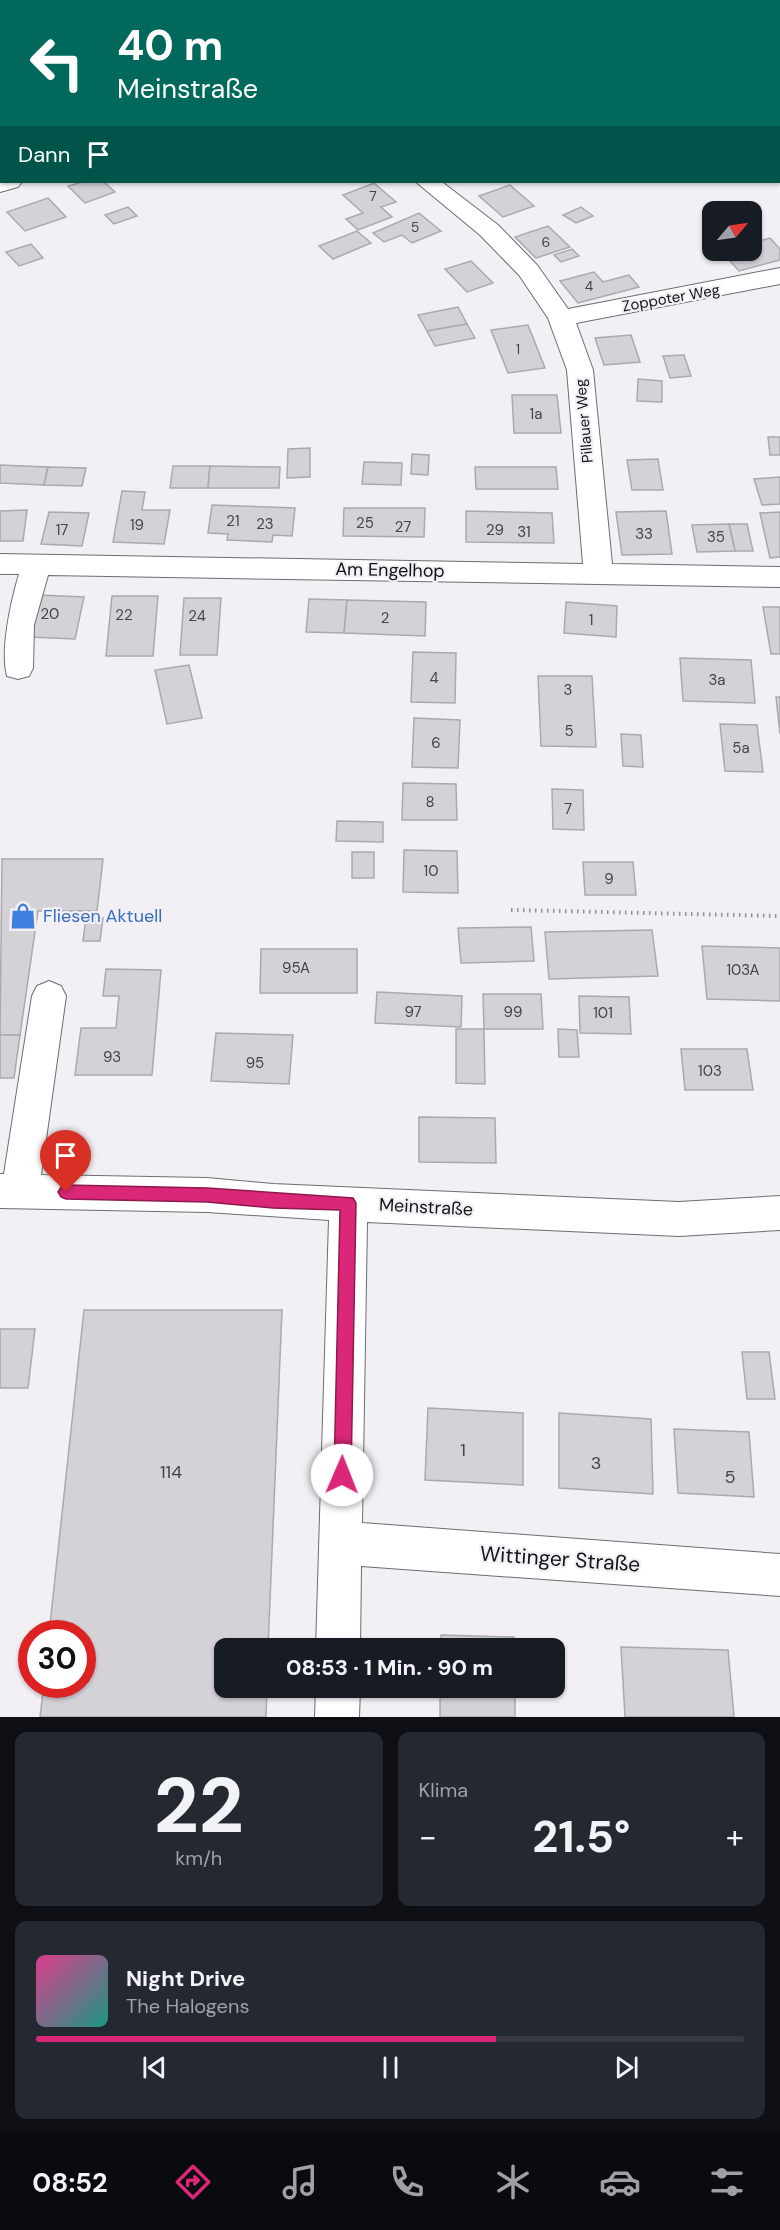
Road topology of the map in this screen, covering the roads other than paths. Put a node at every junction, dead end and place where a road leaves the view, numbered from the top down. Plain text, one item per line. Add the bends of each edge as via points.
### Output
1 (429, 183) edge
2 (780, 276) edge
3 (561, 318) junction
4 (0, 564) edge
5 (37, 564) junction
6 (598, 575) junction
7 (780, 577) edge
8 (18, 668) dead end
9 (49, 996) dead end
10 (10, 1191) edge
11 (348, 1203) junction
12 (780, 1213) edge
13 (341, 1543) junction
14 (780, 1575) edge
15 (338, 1638) edge
16 (338, 1698) edge
17 (337, 1717) edge

1 - 3 street, Pillauer Weg via 489,230 520,262
2 - 3 street, Zoppoter Weg
3 - 6 street, Pillauer Weg via 580,370
4 - 5 street, Am Engelhop
5 - 6 street, Am Engelhop
5 - 8 street via 19,625
6 - 7 street, Am Engelhop
9 - 10 street
10 - 11 street, Meinstraße
11 - 12 street, Meinstraße via 679,1219
11 - 13 street
13 - 14 street, Wittinger Straße
13 - 15 street
16 - 17 street

